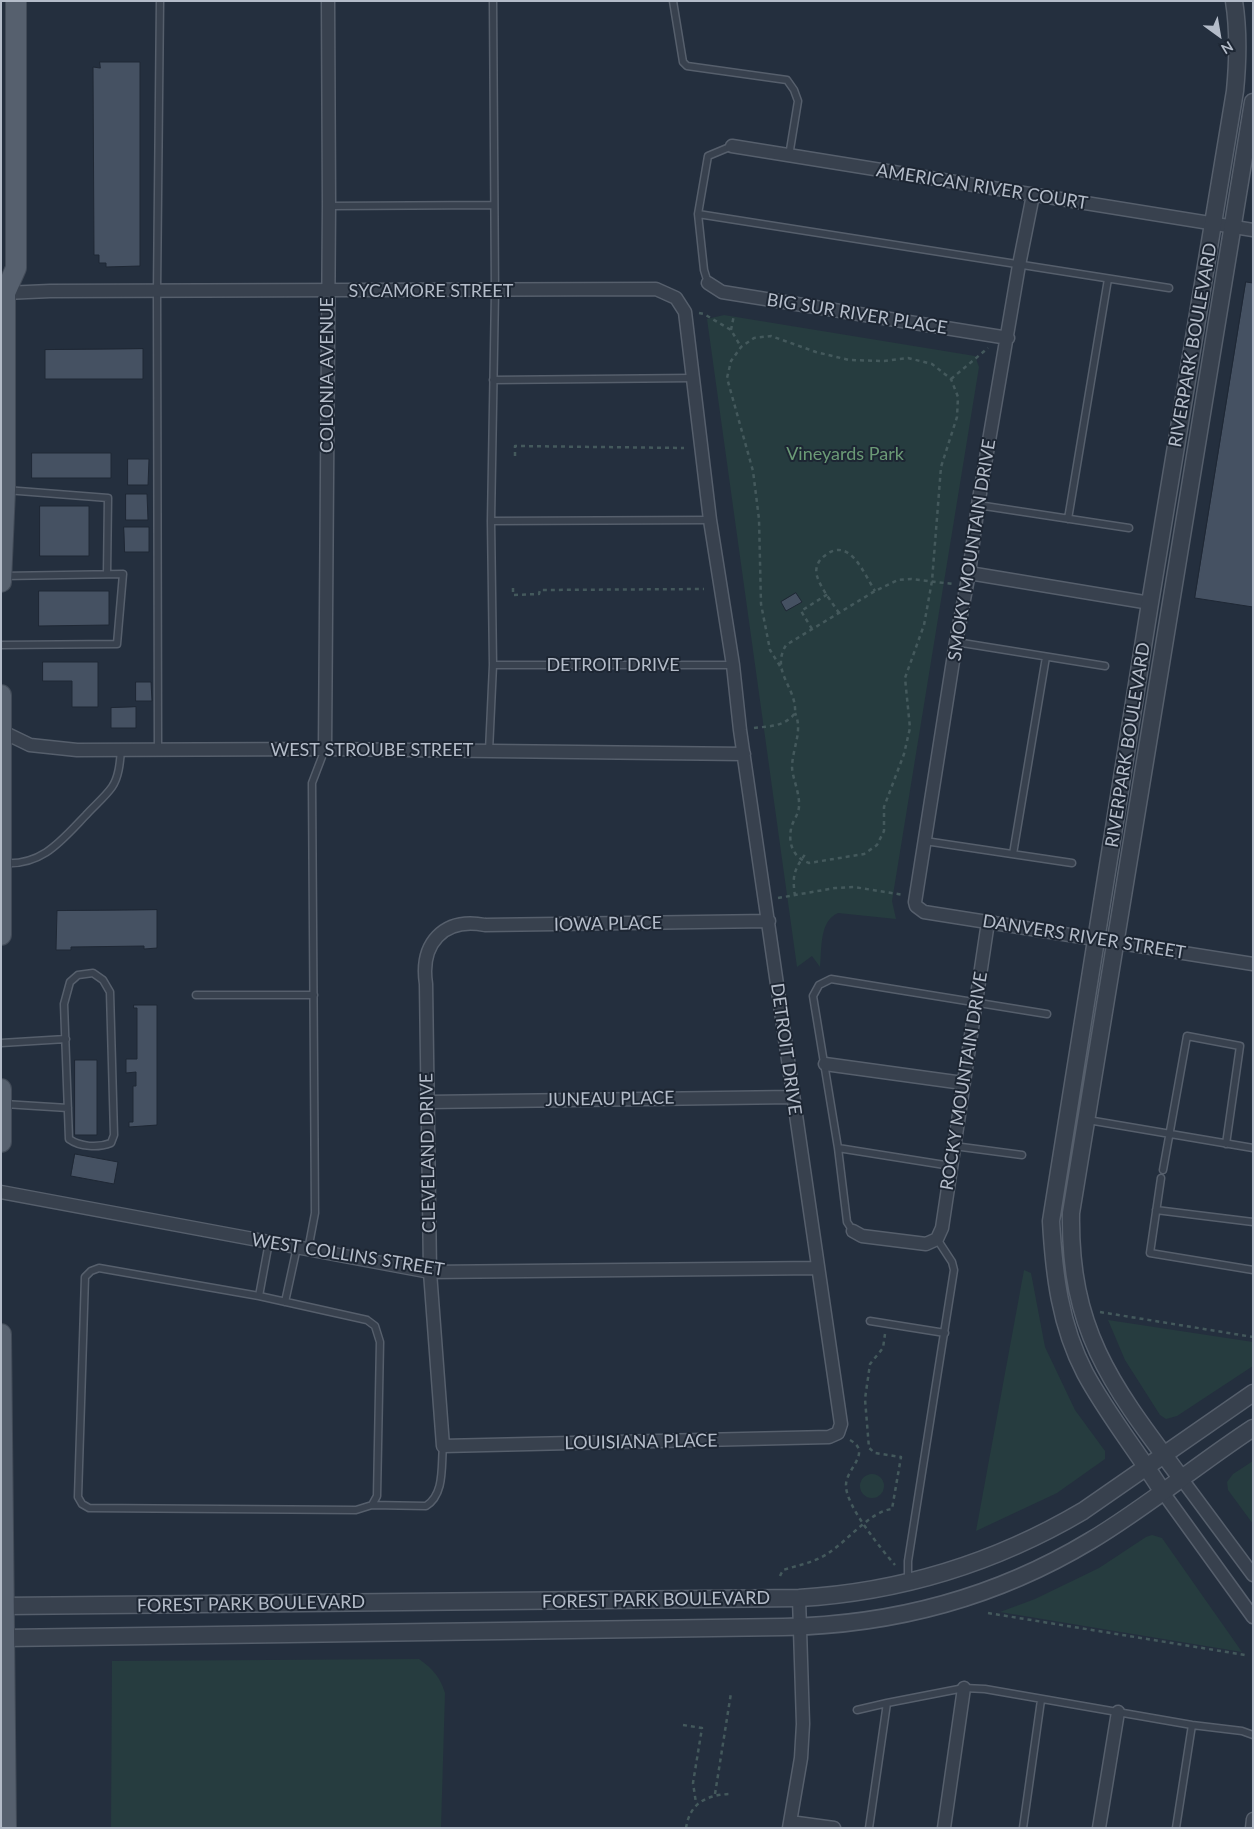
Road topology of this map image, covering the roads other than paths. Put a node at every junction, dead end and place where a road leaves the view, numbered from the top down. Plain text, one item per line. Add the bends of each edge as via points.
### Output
1 (16, 1) edge
2 (160, 1) edge
3 (328, 1) edge
4 (493, 1) edge
5 (673, 1) edge
6 (1234, 1) edge
7 (1253, 102) edge
8 (732, 146) joint
9 (789, 156) junction
10 (1033, 195) junction
11 (493, 205) junction
12 (329, 206) junction
13 (698, 214) junction
14 (1213, 224) junction
15 (1231, 226) junction
16 (1253, 230) edge
17 (1019, 265) junction
18 (1108, 279) junction
19 (708, 283) joint
20 (1169, 288) dead end
21 (2, 291) edge
22 (157, 291) junction
23 (328, 291) junction
24 (494, 292) junction
25 (676, 298) joint
26 (1008, 338) junction
27 (693, 378) junction
28 (493, 380) junction
29 (3, 490) edge
30 (978, 504) junction
31 (1068, 519) junction
32 (710, 520) junction
33 (491, 521) junction
34 (1129, 528) dead end
35 (108, 574) junction
36 (2, 576) edge
37 (968, 580) junction
38 (1, 582) edge
39 (1150, 603) junction
40 (956, 642) junction
41 (1, 645) edge
42 (1046, 657) junction
43 (493, 665) junction
44 (733, 665) junction
45 (1105, 666) dead end
46 (1, 695) edge
47 (2, 731) edge
48 (325, 749) junction
49 (121, 750) junction
50 (158, 750) junction
51 (489, 751) junction
52 (744, 754) junction
53 (925, 841) junction
54 (1013, 854) junction
55 (2, 863) edge
56 (1072, 863) dead end
57 (916, 901) joint
58 (769, 921) junction
59 (988, 922) junction
60 (448, 929) joint
61 (1, 935) edge
62 (1096, 940) junction
63 (1116, 943) junction
64 (1253, 964) edge
65 (196, 995) dead end
66 (314, 995) junction
67 (975, 1002) junction
68 (1048, 1014) dead end
69 (66, 1039) junction
70 (1, 1043) edge
71 (825, 1064) junction
72 (963, 1083) junction
73 (1, 1089) edge
74 (793, 1097) junction
75 (428, 1102) junction
76 (2, 1104) edge
77 (68, 1108) junction
78 (1084, 1120) junction
79 (1168, 1135) junction
80 (1, 1142) edge
81 (1226, 1144) junction
82 (954, 1146) junction
83 (838, 1148) junction
84 (1253, 1148) edge
85 (1022, 1155) dead end
86 (951, 1166) junction
87 (1163, 1170) dead end
88 (1161, 1178) dead end
89 (1, 1192) edge
90 (1156, 1210) junction
91 (1253, 1222) edge
92 (853, 1231) joint
93 (937, 1239) junction
94 (269, 1242) junction
95 (303, 1249) junction
96 (818, 1268) junction
97 (1253, 1270) edge
98 (430, 1272) junction
99 (259, 1296) junction
100 (285, 1302) junction
101 (870, 1321) dead end
102 (944, 1333) junction
103 (1, 1334) edge
104 (1253, 1394) edge
105 (1253, 1428) edge
106 (838, 1433) joint
107 (443, 1446) junction
108 (1164, 1455) junction
109 (1148, 1467) junction
110 (1181, 1478) junction
111 (1162, 1491) junction
112 (372, 1505) junction
113 (1253, 1575) edge
114 (908, 1584) junction
115 (799, 1598) junction
116 (5, 1606) junction
117 (1253, 1617) edge
118 (800, 1627) junction
119 (5, 1638) junction
120 (964, 1688) junction
121 (1041, 1700) junction
122 (887, 1703) junction
123 (857, 1710) dead end
124 (1118, 1712) junction
125 (1192, 1725) junction
126 (1253, 1735) edge
127 (1253, 1820) edge
128 (790, 1825) edge
129 (6, 1828) edge
130 (834, 1828) edge
131 (868, 1828) edge
132 (944, 1828) edge
133 (1023, 1828) edge
134 (1099, 1828) edge
135 (1176, 1828) edge
136 (1252, 1828) edge

1 - 21 main road via 16,268
2 - 22 lane
3 - 12 street, COLONIA AVENUE
4 - 11 lane
5 - 9 lane via 683,62 687,66 787,80 798,101
6 - 14 street, RIVERPARK BOULEVARD via 1238,61
7 - 15 street, RIVERPARK BOULEVARD
8 - 9 street, AMERICAN RIVER COURT
8 - 13 lane via 708,156
9 - 10 street, AMERICAN RIVER COURT
10 - 14 street, AMERICAN RIVER COURT
10 - 17 street, SMOKY MOUNTAIN DRIVE
11 - 12 lane
11 - 24 lane
12 - 23 street, COLONIA AVENUE
13 - 17 lane
13 - 19 lane
14 - 15 street, AMERICAN RIVER COURT
14 - 39 street, RIVERPARK BOULEVARD
15 - 16 street, AMERICAN RIVER COURT
15 - 63 street, RIVERPARK BOULEVARD
17 - 18 lane
17 - 26 street, SMOKY MOUNTAIN DRIVE
18 - 20 lane
18 - 31 lane
19 - 26 street, BIG SUR RIVER PLACE via 722,292
21 - 22 street, SYCAMORE STREET
21 - 29 main road
22 - 23 street, SYCAMORE STREET
22 - 50 lane
23 - 24 street, SYCAMORE STREET
23 - 48 street, COLONIA AVENUE
24 - 25 street, SYCAMORE STREET via 656,289
24 - 28 lane
25 - 27 street, DETROIT DRIVE via 685,312
26 - 30 street, SMOKY MOUNTAIN DRIVE
27 - 28 lane
27 - 32 street, DETROIT DRIVE
28 - 33 lane
29 - 35 lane via 108,498
29 - 36 main road
30 - 31 lane
30 - 37 street, SMOKY MOUNTAIN DRIVE
31 - 34 lane
32 - 33 lane
32 - 44 street, DETROIT DRIVE
33 - 43 lane
35 - 36 lane
35 - 41 lane via 123,574 117,644
36 - 38 main road
37 - 39 street
37 - 40 street, SMOKY MOUNTAIN DRIVE
39 - 62 street, RIVERPARK BOULEVARD
40 - 42 lane
40 - 53 street, SMOKY MOUNTAIN DRIVE
42 - 45 lane
42 - 54 lane
43 - 44 lane, DETROIT DRIVE
43 - 51 lane
44 - 52 street, DETROIT DRIVE
46 - 47 main road
47 - 49 street, WEST STROUBE STREET via 30,745
47 - 55 main road
48 - 50 street, WEST STROUBE STREET
48 - 51 street, WEST STROUBE STREET
48 - 66 lane via 312,783
49 - 50 street, WEST STROUBE STREET
49 - 55 lane via 120,767 113,786 60,842 32,860 18,864
51 - 52 street, WEST STROUBE STREET
52 - 58 street, DETROIT DRIVE
53 - 54 lane
53 - 57 street, SMOKY MOUNTAIN DRIVE
54 - 56 lane
55 - 61 main road
57 - 59 street, DANVERS RIVER STREET via 924,912
58 - 60 street, IOWA PLACE via 468,923
58 - 74 street, DETROIT DRIVE
59 - 62 street, DANVERS RIVER STREET
59 - 67 street, ROCKY MOUNTAIN DRIVE
60 - 75 street, CLEVELAND DRIVE via 432,942 424,968
62 - 63 street, DANVERS RIVER STREET
62 - 109 street, RIVERPARK BOULEVARD via 1051,1221 1055,1278 1065,1324 1084,1371
63 - 64 street, DANVERS RIVER STREET
63 - 78 street, RIVERPARK BOULEVARD
65 - 66 lane
66 - 95 lane via 315,1213
67 - 68 lane
67 - 71 lane via 832,979 819,985 813,996
67 - 72 street, ROCKY MOUNTAIN DRIVE
69 - 70 lane
69 - 77 lane
69 - 77 lane via 64,1004 70,982 78,975 93,973 103,980 110,992 114,1135 111,1143 104,1146 76,1144 69,1139
71 - 72 street
71 - 83 lane
72 - 82 street, ROCKY MOUNTAIN DRIVE
73 - 76 main road
74 - 75 street, JUNEAU PLACE
74 - 96 street, DETROIT DRIVE
75 - 98 street, CLEVELAND DRIVE
76 - 77 lane
76 - 80 main road
78 - 79 lane
78 - 108 street, RIVERPARK BOULEVARD via 1071,1213 1070,1249 1076,1291 1102,1364
79 - 81 lane
79 - 81 lane via 1187,1036 1240,1046
79 - 87 lane
81 - 84 lane
82 - 85 lane
82 - 86 street, ROCKY MOUNTAIN DRIVE
83 - 86 lane
83 - 92 lane via 847,1222
86 - 93 street, ROCKY MOUNTAIN DRIVE via 942,1228
88 - 90 lane
89 - 94 street, WEST COLLINS STREET
90 - 91 lane
90 - 97 lane via 1150,1253
92 - 93 street via 862,1236 926,1244
93 - 102 lane via 954,1270
94 - 95 street, WEST COLLINS STREET
94 - 99 lane
95 - 98 street, WEST COLLINS STREET
95 - 100 lane
96 - 98 street, WEST COLLINS STREET
96 - 106 street, DETROIT DRIVE via 841,1424
98 - 107 street, CLEVELAND DRIVE
99 - 100 lane
99 - 112 lane via 109,1269 99,1268 85,1277 78,1498 89,1508 356,1510
100 - 112 lane via 367,1320 379,1335 377,1496
101 - 102 lane
102 - 114 lane via 908,1561
103 - 116 main road
104 - 108 street, FOREST PARK BOULEVARD
105 - 110 street, FOREST PARK BOULEVARD
106 - 107 street, LOUISIANA PLACE via 829,1438
107 - 112 lane via 439,1488 433,1502 426,1506
108 - 109 street, FOREST PARK BOULEVARD
108 - 110 street, RIVERPARK BOULEVARD
109 - 111 street, RIVERPARK BOULEVARD
109 - 114 street, FOREST PARK BOULEVARD via 1084,1511 1028,1542 972,1565
110 - 111 street, FOREST PARK BOULEVARD
110 - 113 street
111 - 117 street
111 - 118 street, FOREST PARK BOULEVARD via 1092,1540 996,1587 952,1602 886,1618
114 - 115 street, FOREST PARK BOULEVARD
115 - 116 street, FOREST PARK BOULEVARD
115 - 118 street
116 - 119 main road
118 - 119 street, FOREST PARK BOULEVARD
118 - 128 street via 804,1724
119 - 129 main road
120 - 121 lane
120 - 122 lane
120 - 132 street
121 - 124 lane
121 - 133 lane
122 - 123 lane
122 - 131 lane
124 - 125 lane
124 - 134 street
125 - 126 lane
125 - 135 lane
127 - 136 street
128 - 130 street

